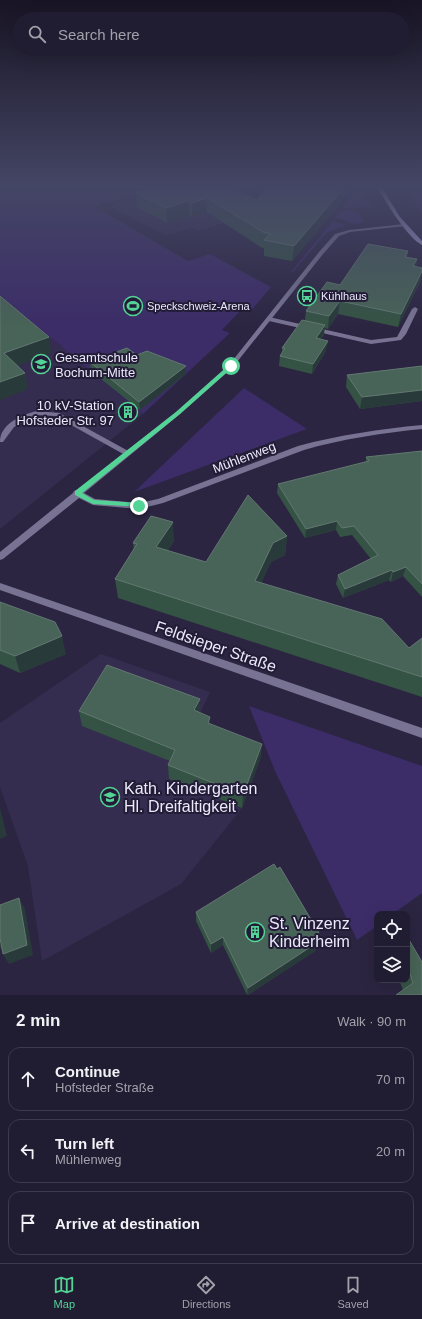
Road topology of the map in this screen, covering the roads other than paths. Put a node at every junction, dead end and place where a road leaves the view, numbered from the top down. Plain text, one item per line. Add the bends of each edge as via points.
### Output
1 (339, 234) edge
2 (413, 234) edge
3 (422, 244) edge
4 (415, 309) dead end
5 (269, 319) junction
6 (422, 427) edge
7 (0, 440) edge
8 (128, 453) junction
9 (78, 493) junction
10 (0, 557) edge
11 (0, 586) edge
12 (422, 733) edge

1 - 5 street
2 - 3 street
4 - 5 street via 404,334 399,338 371,342
5 - 8 street via 231,366
6 - 9 street, Mühlenweg via 368,432 324,441 160,501 139,506 93,502
7 - 8 street via 10,425 37,413 57,414
8 - 9 street
9 - 10 street
11 - 12 street, Feldsieper Straße

